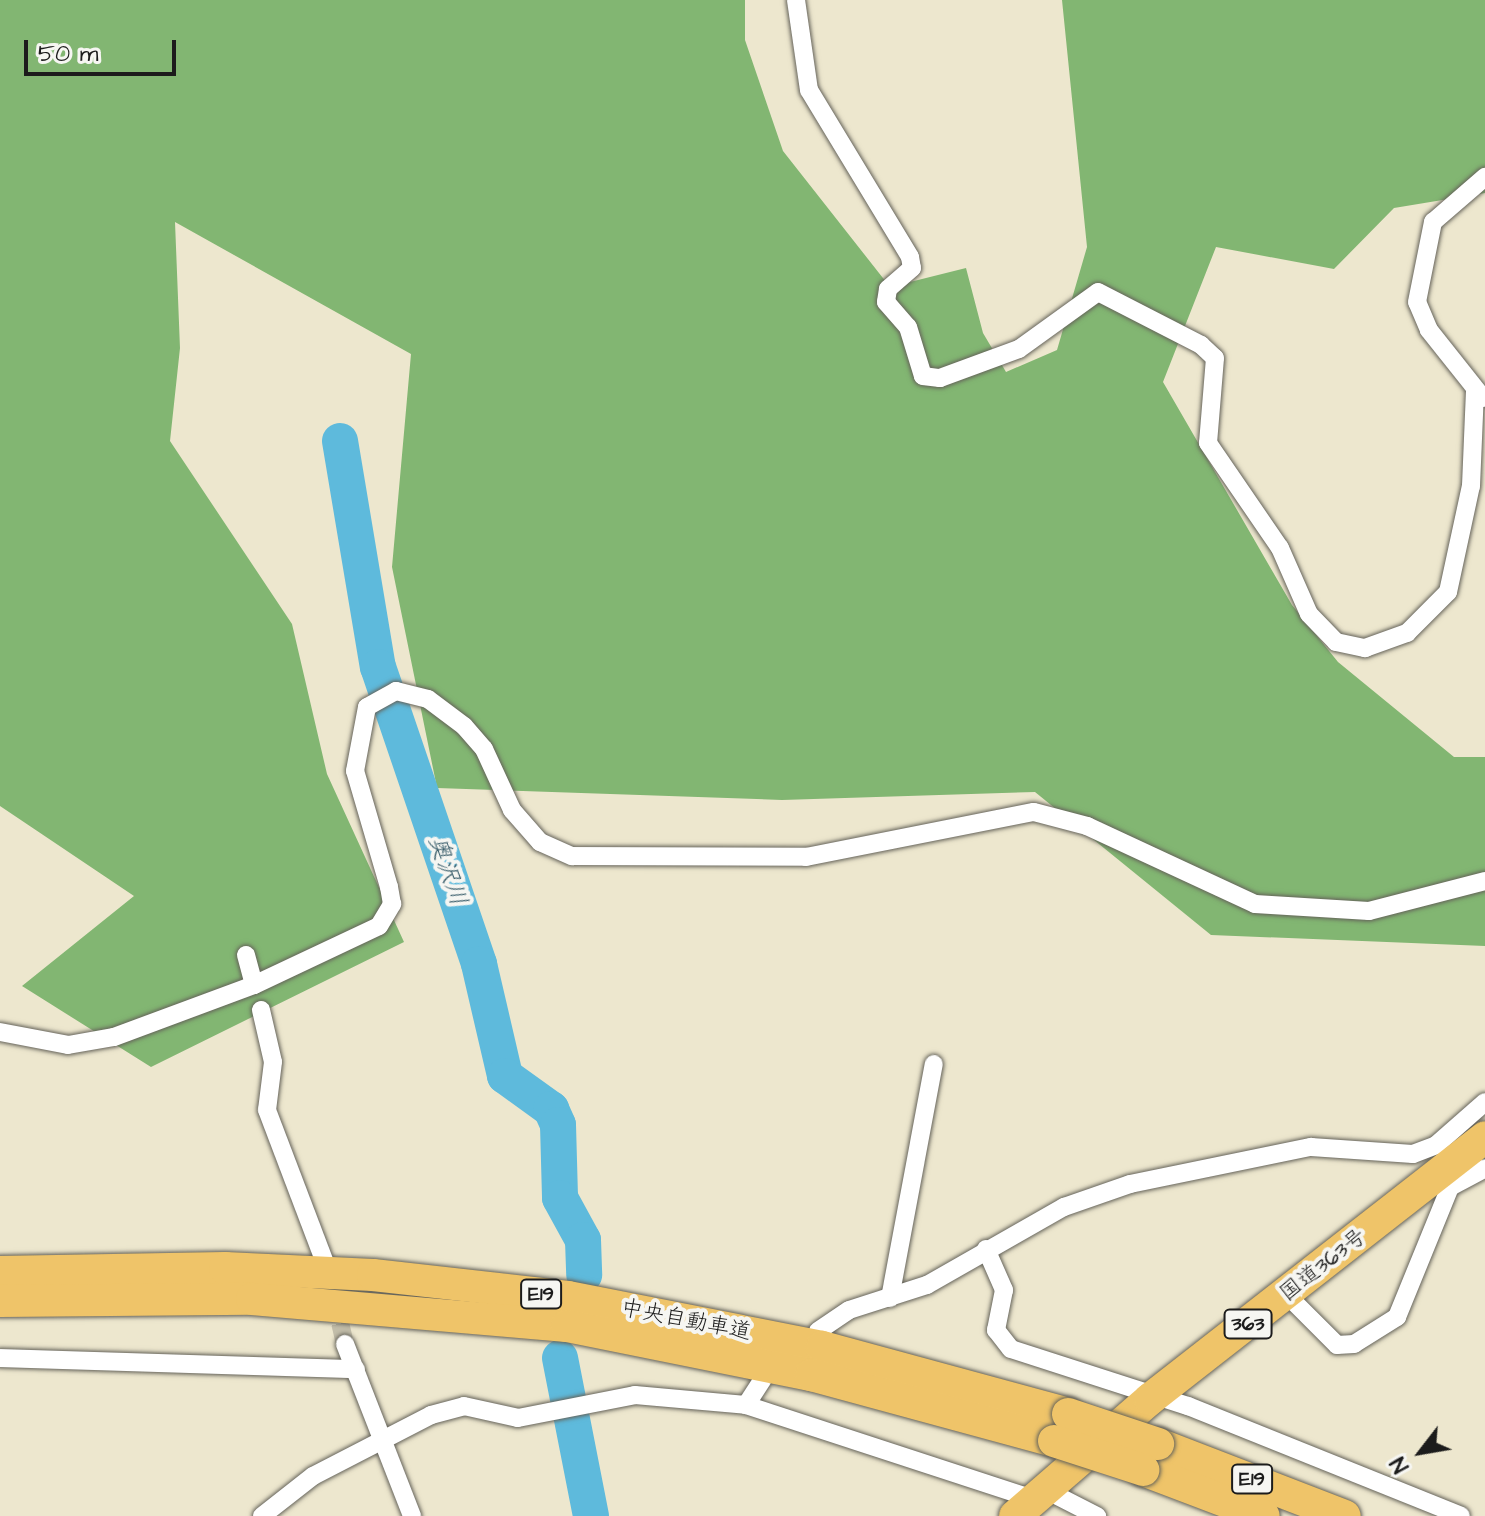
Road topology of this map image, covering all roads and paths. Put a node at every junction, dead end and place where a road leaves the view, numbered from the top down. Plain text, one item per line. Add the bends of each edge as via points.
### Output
1 (796, 0) edge
2 (1485, 177) edge
3 (1480, 395) edge
4 (1485, 881) edge
5 (246, 955) dead end
6 (254, 985) junction
7 (261, 1010) dead end
8 (0, 1032) edge
9 (934, 1064) dead end
10 (1485, 1102) edge
11 (1485, 1137) edge
12 (1485, 1168) edge
13 (1446, 1180) junction
14 (986, 1249) junction
15 (328, 1271) tunnel mouth
16 (0, 1272) edge
17 (1286, 1294) junction
18 (890, 1298) junction
19 (0, 1301) edge
20 (818, 1331) dead end
21 (345, 1344) tunnel mouth
22 (0, 1358) edge
23 (356, 1369) junction
24 (762, 1380) dead end
25 (1150, 1399) junction
26 (746, 1405) junction
27 (1061, 1428) junction
28 (383, 1445) junction
29 (1151, 1457) junction
30 (1029, 1501) edge
31 (262, 1516) edge
32 (412, 1516) edge
33 (1097, 1516) edge
34 (1264, 1516) edge
35 (1345, 1516) edge
36 (1461, 1516) edge

1 - 3 street via 809,90 910,257 912,268 888,289 886,302 908,327 923,376 940,378 1019,349 1098,292 1201,345 1215,358 1208,443 1280,548 1309,614 1336,642 1365,648 1407,633 1448,592 1471,486
2 - 3 street via 1433,222 1418,271 1417,302 1429,330
4 - 6 street via 1369,911 1255,904 1087,826 1034,812 806,857 572,856 540,842 512,810 484,749 464,726 428,699 396,691 367,707 355,771 389,887 388,917 363,937
5 - 6 street
6 - 8 street via 94,1041 48,1044
7 - 15 street via 273,1062 267,1110
9 - 18 street
10 - 14 street via 1436,1145 1413,1154 1311,1147 1130,1184
11 - 13 highway, 国道363号 / 363
12 - 13 street
13 - 17 highway, 国道363号 / 363
13 - 17 street via 1397,1317 1354,1344 1337,1345
14 - 18 street
14 - 25 street via 1004,1290 996,1330 1011,1349
16 - 27 highway, 中央自動車道 / E19 via 255,1269 568,1297 822,1347
17 - 25 highway, 国道363号 / 363
18 - 20 street via 849,1310
19 - 27 highway, 中央自動車道 / E19 via 252,1299 567,1326
21 - 23 street
22 - 23 street
23 - 28 street
24 - 26 street
25 - 30 highway, 国道363号 / 363
25 - 36 street via 1188,1406
26 - 28 street via 635,1395 518,1418 464,1406 431,1415
26 - 30 street
27 - 29 highway, 中央自動車道 / E19, bridge
28 - 31 street via 313,1476
28 - 32 street
29 - 34 highway, 中央自動車道 / E19
29 - 35 highway, 中央自動車道 / E19
30 - 33 street

